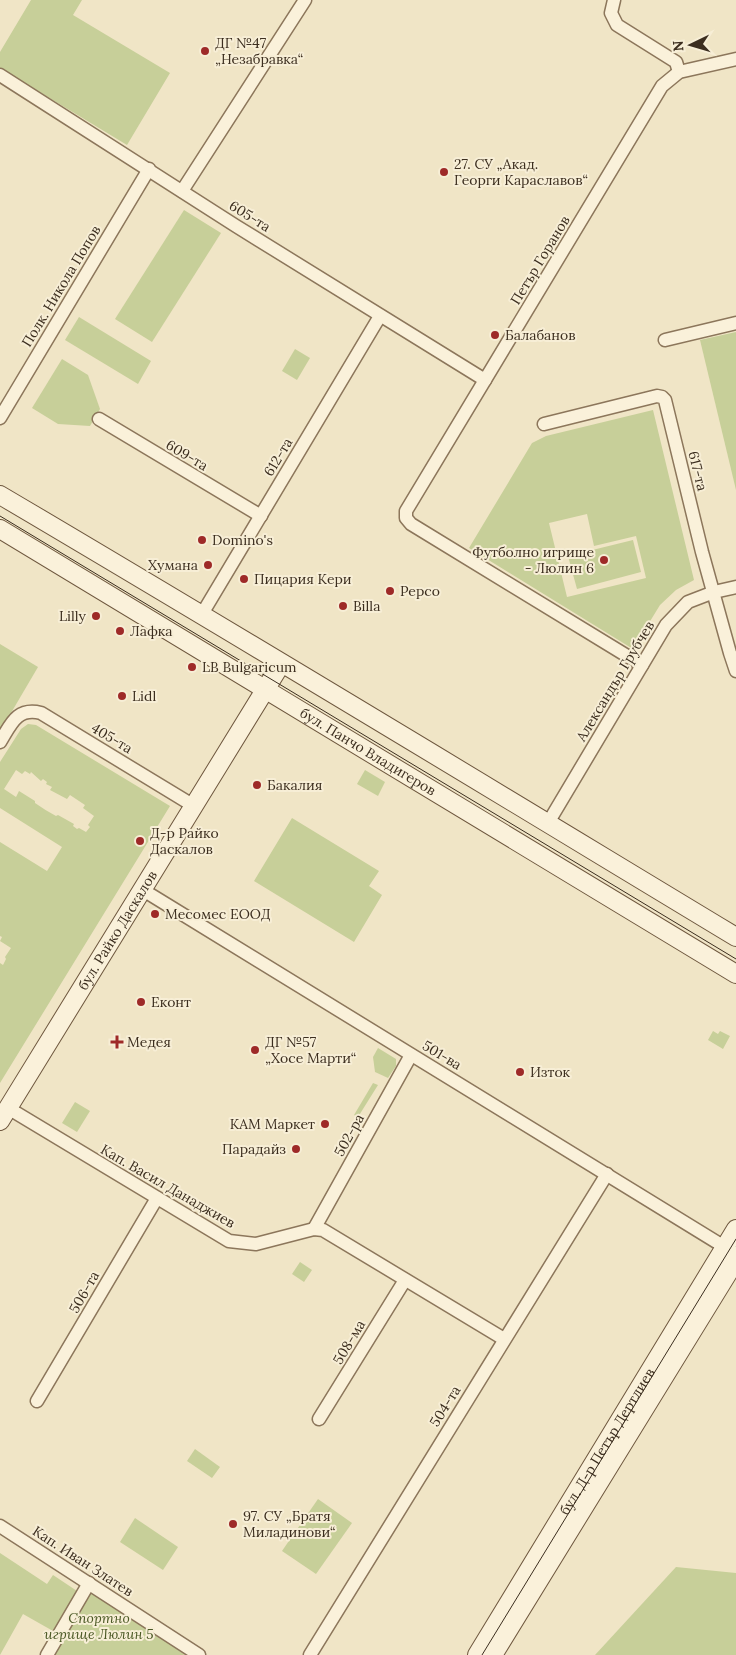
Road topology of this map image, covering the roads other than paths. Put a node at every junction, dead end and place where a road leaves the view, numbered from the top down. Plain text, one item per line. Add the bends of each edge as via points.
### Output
1 (305, 0) edge
2 (614, 0) edge
3 (736, 59) edge
4 (679, 72) junction
5 (0, 75) edge
6 (149, 169) junction
7 (182, 191) junction
8 (380, 316) junction
9 (736, 323) edge
10 (665, 340) dead end
11 (485, 380) junction
12 (0, 418) edge
13 (99, 420) dead end
14 (544, 424) dead end
15 (0, 495) edge
16 (260, 516) junction
17 (0, 530) edge
18 (736, 587) edge
19 (714, 592) junction
20 (202, 614) junction
21 (281, 664) junction
22 (642, 665) junction
23 (736, 671) edge
24 (265, 690) junction
25 (0, 742) edge
26 (194, 806) junction
27 (548, 823) junction
28 (143, 890) junction
29 (736, 936) edge
30 (736, 974) edge
31 (412, 1055) junction
32 (4, 1115) edge
33 (607, 1174) junction
34 (157, 1198) junction
35 (314, 1229) junction
36 (736, 1229) edge
37 (732, 1253) edge
38 (405, 1280) junction
39 (504, 1339) junction
40 (36, 1401) dead end
41 (319, 1420) dead end
42 (0, 1526) edge
43 (89, 1583) junction
44 (47, 1655) edge
45 (200, 1655) edge
46 (310, 1655) edge
47 (477, 1655) edge
48 (493, 1655) edge

1 - 7 street
2 - 4 street via 611,13 617,24 676,62
3 - 4 street, Петър Горанов
4 - 11 street, Петър Горанов via 662,86
5 - 6 street, 605-та
6 - 7 street, 605-та
6 - 12 street, Полк. Никола Попов
7 - 8 street, 605-та
8 - 11 street, 605-та
8 - 16 street, 612-та
9 - 10 street
11 - 22 street, Петър Горанов via 406,511 406,518
13 - 16 street, 609-та
14 - 19 street, 617-та via 657,396 664,398
15 - 20 main road
16 - 20 street, 612-та
17 - 24 main road, бул. Панчо Владигеров
18 - 19 street, Александър Грубчев
19 - 22 street, Александър Грубчев via 688,602 682,608 666,625
19 - 23 street, 617-та
20 - 21 main road
21 - 24 main road, бул. Райко Даскалов
21 - 27 main road
22 - 27 street, Александър Грубчев
24 - 26 main road, бул. Райко Даскалов
24 - 30 main road, бул. Панчо Владигеров
25 - 26 street, 405-та via 13,720 26,712 42,713
26 - 28 main road, бул. Райко Даскалов
27 - 29 main road
28 - 31 street, 501-ва
28 - 32 main road, бул. Райко Даскалов
31 - 33 street, 501-ва
31 - 35 street, 502-ра
32 - 34 street, Кап. Васил Данаджиев
33 - 37 street, 501-ва
33 - 39 street, 504-та
34 - 35 street, Кап. Васил Данаджиев via 229,1241 256,1244
34 - 40 street, 506-та
35 - 38 street via 323,1230
36 - 37 main road, бул. Д-р Петър Дертлиев
37 - 47 main road, бул. Д-р Петър Дертлиев
37 - 48 main road, бул. Д-р Петър Дертлиев
38 - 39 street
38 - 41 street, 508-ма
39 - 46 street, 504-та
42 - 43 street, Кап. Иван Златев
43 - 44 street
43 - 45 street, Кап. Иван Златев

